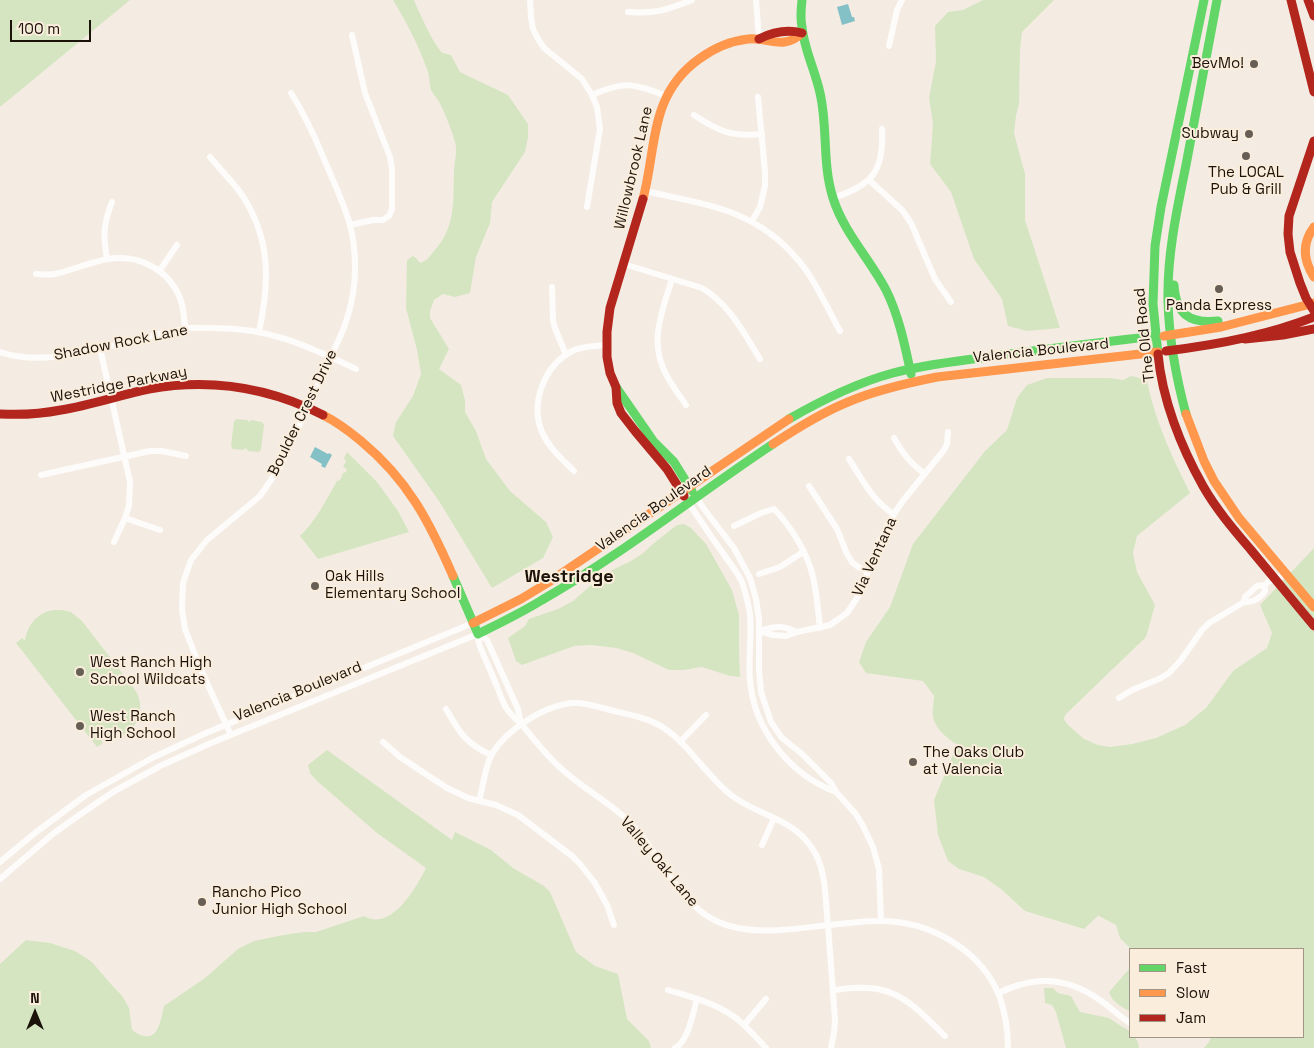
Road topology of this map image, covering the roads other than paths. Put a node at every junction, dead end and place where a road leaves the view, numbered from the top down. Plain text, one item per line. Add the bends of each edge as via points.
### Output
1 (530, 0) edge
2 (692, 0) edge
3 (756, 0) edge
4 (802, 0) edge
5 (902, 0) edge
6 (1204, 0) edge
7 (1218, 0) edge
8 (1291, 0) edge
9 (1308, 0) edge
10 (628, 12) dead end
11 (1314, 16) edge
12 (802, 33) junction
13 (352, 35) dead end
14 (759, 39) junction
15 (889, 46) dead end
16 (291, 92) dead end
17 (1314, 92) edge
18 (592, 95) junction
19 (666, 96) junction
20 (758, 97) dead end
21 (694, 115) dead end
22 (882, 129) dead end
23 (762, 134) junction
24 (1314, 141) edge
25 (210, 157) dead end
26 (869, 180) junction
27 (645, 191) junction
28 (833, 198) junction
29 (112, 202) dead end
30 (587, 207) dead end
31 (752, 221) junction
32 (350, 225) junction
33 (1314, 227) edge
34 (178, 245) dead end
35 (1172, 250) junction
36 (108, 259) junction
37 (624, 264) junction
38 (160, 270) junction
39 (36, 274) dead end
40 (1314, 277) edge
41 (672, 279) junction
42 (552, 287) dead end
43 (951, 302) dead end
44 (1312, 306) edge
45 (1314, 317) edge
46 (1244, 321) junction
47 (185, 328) junction
48 (1314, 329) edge
49 (840, 331) dead end
50 (259, 332) junction
51 (1170, 335) junction
52 (1156, 336) junction
53 (1245, 339) junction
54 (606, 345) junction
55 (100, 348) junction
56 (1172, 350) junction
57 (0, 352) edge
58 (1158, 352) junction
59 (566, 355) junction
60 (330, 356) junction
61 (760, 359) dead end
62 (356, 369) dead end
63 (910, 369) junction
64 (912, 382) junction
65 (111, 399) junction
66 (686, 405) dead end
67 (307, 406) junction
68 (0, 414) edge
69 (948, 432) dead end
70 (894, 438) dead end
71 (125, 456) junction
72 (186, 456) dead end
73 (849, 459) dead end
74 (574, 471) dead end
75 (925, 474) junction
76 (41, 475) dead end
77 (809, 486) dead end
78 (685, 489) junction
79 (696, 497) junction
80 (688, 502) junction
81 (894, 514) junction
82 (126, 518) junction
83 (734, 526) dead end
84 (1246, 526) junction
85 (160, 530) dead end
86 (1237, 534) junction
87 (114, 542) dead end
88 (803, 552) junction
89 (868, 571) junction
90 (1285, 572) junction
91 (759, 574) dead end
92 (1276, 580) junction
93 (1314, 607) edge
94 (473, 622) junction
95 (1314, 626) edge
96 (820, 628) junction
97 (759, 631) junction
98 (750, 632) junction
99 (478, 634) junction
100 (1119, 698) dead end
101 (446, 708) dead end
102 (706, 715) dead end
103 (521, 724) junction
104 (226, 725) junction
105 (231, 735) junction
106 (383, 742) dead end
107 (680, 742) junction
108 (491, 755) junction
109 (836, 792) junction
110 (480, 801) junction
111 (774, 818) junction
112 (762, 845) dead end
113 (0, 862) edge
114 (0, 879) edge
115 (881, 921) junction
116 (614, 925) dead end
117 (828, 925) junction
118 (668, 990) dead end
119 (833, 990) junction
120 (998, 993) junction
121 (697, 999) junction
122 (766, 999) dead end
123 (1129, 1022) edge
124 (744, 1025) junction
125 (945, 1036) dead end
126 (675, 1048) edge
127 (766, 1048) edge
128 (831, 1048) edge
129 (1008, 1048) edge

1 - 18 street via 530,18 538,39 544,48 582,79
2 - 10 street via 653,13
3 - 14 street
4 - 12 main road
5 - 15 street
6 - 52 main road, The Old Road via 1158,224 1153,288
7 - 35 main road, The Old Road
8 - 17 main road
9 - 11 main road
12 - 14 main road, Willowbrook Lane via 791,30 771,32
12 - 28 main road via 823,107 827,172
13 - 32 street via 365,93 390,157 392,209 384,220
14 - 19 main road, Willowbrook Lane via 725,44 704,55 674,82
16 - 32 street, Boulder Crest Drive via 311,127
18 - 19 street via 632,85
18 - 30 street via 600,129
19 - 27 main road, Willowbrook Lane via 657,121
20 - 23 street
21 - 23 street via 730,134
22 - 26 street via 882,153
23 - 31 street via 765,186 760,208
24 - 44 main road via 1287,227 1290,252
25 - 50 street via 239,192 260,233 266,280
26 - 28 street
26 - 43 street via 902,210 911,223 935,279
27 - 31 street via 713,206
27 - 37 main road, Willowbrook Lane
28 - 63 main road via 844,225 887,292
29 - 36 street via 104,226
31 - 49 street via 795,256
32 - 60 street, Boulder Crest Drive via 354,257 352,296
33 - 40 main road via 1305,250 1306,264
34 - 38 street
35 - 46 main road via 1174,292 1178,307 1185,315 1205,324
35 - 51 main road, The Old Road via 1168,282
36 - 38 street via 139,260
36 - 39 street via 54,274
37 - 41 street
37 - 54 main road, Willowbrook Lane via 610,308
38 - 47 street via 180,298
41 - 61 street via 702,288 721,302
41 - 66 street via 658,326 657,344 666,376
42 - 59 street via 553,321
44 - 46 main road, Valencia Boulevard
45 - 53 main road, Valencia Boulevard
46 - 51 main road, Valencia Boulevard via 1210,330
47 - 50 street, Shadow Rock Lane
47 - 55 street, Shadow Rock Lane
48 - 53 main road
50 - 60 street, Shadow Rock Lane via 294,341
51 - 52 main road, Valencia Boulevard
51 - 56 main road, The Old Road
52 - 58 main road, The Old Road
52 - 63 main road, Valencia Boulevard
53 - 56 main road, Valencia Boulevard
54 - 59 street via 573,350
54 - 78 main road, Willowbrook Lane via 621,412
55 - 57 street, Shadow Rock Lane via 51,357
55 - 65 street
56 - 58 main road, Valencia Boulevard
56 - 84 main road, The Old Road via 1186,414 1204,461
58 - 64 main road, Valencia Boulevard via 946,375
58 - 86 main road, The Old Road via 1169,406 1184,448 1214,503
59 - 74 street via 543,382 538,397 538,414 546,440
60 - 62 street, Shadow Rock Lane
60 - 67 street, Boulder Crest Drive
63 - 64 main road
63 - 78 main road, Valencia Boulevard via 858,384 820,401 782,422
64 - 79 main road, Valencia Boulevard via 860,397 805,423
65 - 67 main road, Westridge Parkway via 161,388 215,384 265,391
65 - 68 main road, Westridge Parkway via 67,410
65 - 71 street
67 - 94 main road, Westridge Parkway via 356,436 387,464 409,491 428,523
67 - 104 street, Boulder Crest Drive via 280,467 260,496 207,540 192,560 183,583 185,629
69 - 75 street, Via Ventana via 944,450
70 - 75 street via 912,465
71 - 72 street via 150,451
71 - 76 street
71 - 82 street via 130,482
73 - 81 street via 879,503
75 - 81 street, Via Ventana
77 - 89 street via 838,529 852,562
78 - 79 main road
78 - 80 main road
78 - 94 main road, Valencia Boulevard via 570,569 521,599
79 - 80 main road, Valencia Boulevard
79 - 97 street via 734,548 750,578
80 - 98 street via 742,582 750,615
80 - 99 main road, Valencia Boulevard via 585,574 527,610
81 - 89 street, Via Ventana
82 - 85 street
82 - 87 street
83 - 88 street via 774,509
84 - 86 main road
84 - 90 main road, The Old Road
86 - 92 main road, The Old Road
88 - 91 street via 780,567
88 - 96 street via 813,576
89 - 96 street, Via Ventana via 859,595 847,613
90 - 92 street
90 - 93 main road, The Old Road
92 - 95 main road, The Old Road
92 - 100 street via 1256,586 1244,602 1209,623 1169,673
94 - 99 main road, Westridge Parkway
94 - 104 street, Valencia Boulevard
96 - 97 street, Via Ventana via 798,632 786,627 773,627
97 - 98 street, Via Ventana
97 - 109 street via 761,692 771,722 782,738 831,783
98 - 109 street via 751,689 773,744 813,781
99 - 103 street, Valley Oak Lane via 491,649 518,709
99 - 103 street, Valley Oak Lane via 479,644 509,713
99 - 105 street, Valencia Boulevard
101 - 108 street via 464,738
102 - 107 street
103 - 107 street via 560,705 583,704 654,722
103 - 108 street
103 - 117 street, Valley Oak Lane via 563,771 635,828 684,897 704,914 729,926 748,930
104 - 105 street, Boulder Crest Drive
104 - 113 street, Valencia Boulevard via 152,758 101,786 58,814
105 - 114 street, Valencia Boulevard via 160,766 113,792 54,833
106 - 110 street via 447,788
107 - 111 street via 731,795
108 - 110 street
109 - 115 street via 856,813 873,847 878,869
110 - 116 street via 518,815 572,856 595,883
111 - 112 street
111 - 117 street via 796,830 817,856 824,877
115 - 117 street, Valley Oak Lane
115 - 120 street, Valley Oak Lane via 910,924 944,936 973,959
117 - 119 street
118 - 121 street
119 - 125 street via 870,988 895,994 908,1001
119 - 128 street via 835,1020
120 - 123 street via 1041,981 1072,985 1101,1001
120 - 129 street, Valley Oak Lane via 1005,1016
121 - 124 street via 720,1008
121 - 126 street via 686,1035
122 - 124 street
124 - 127 street

